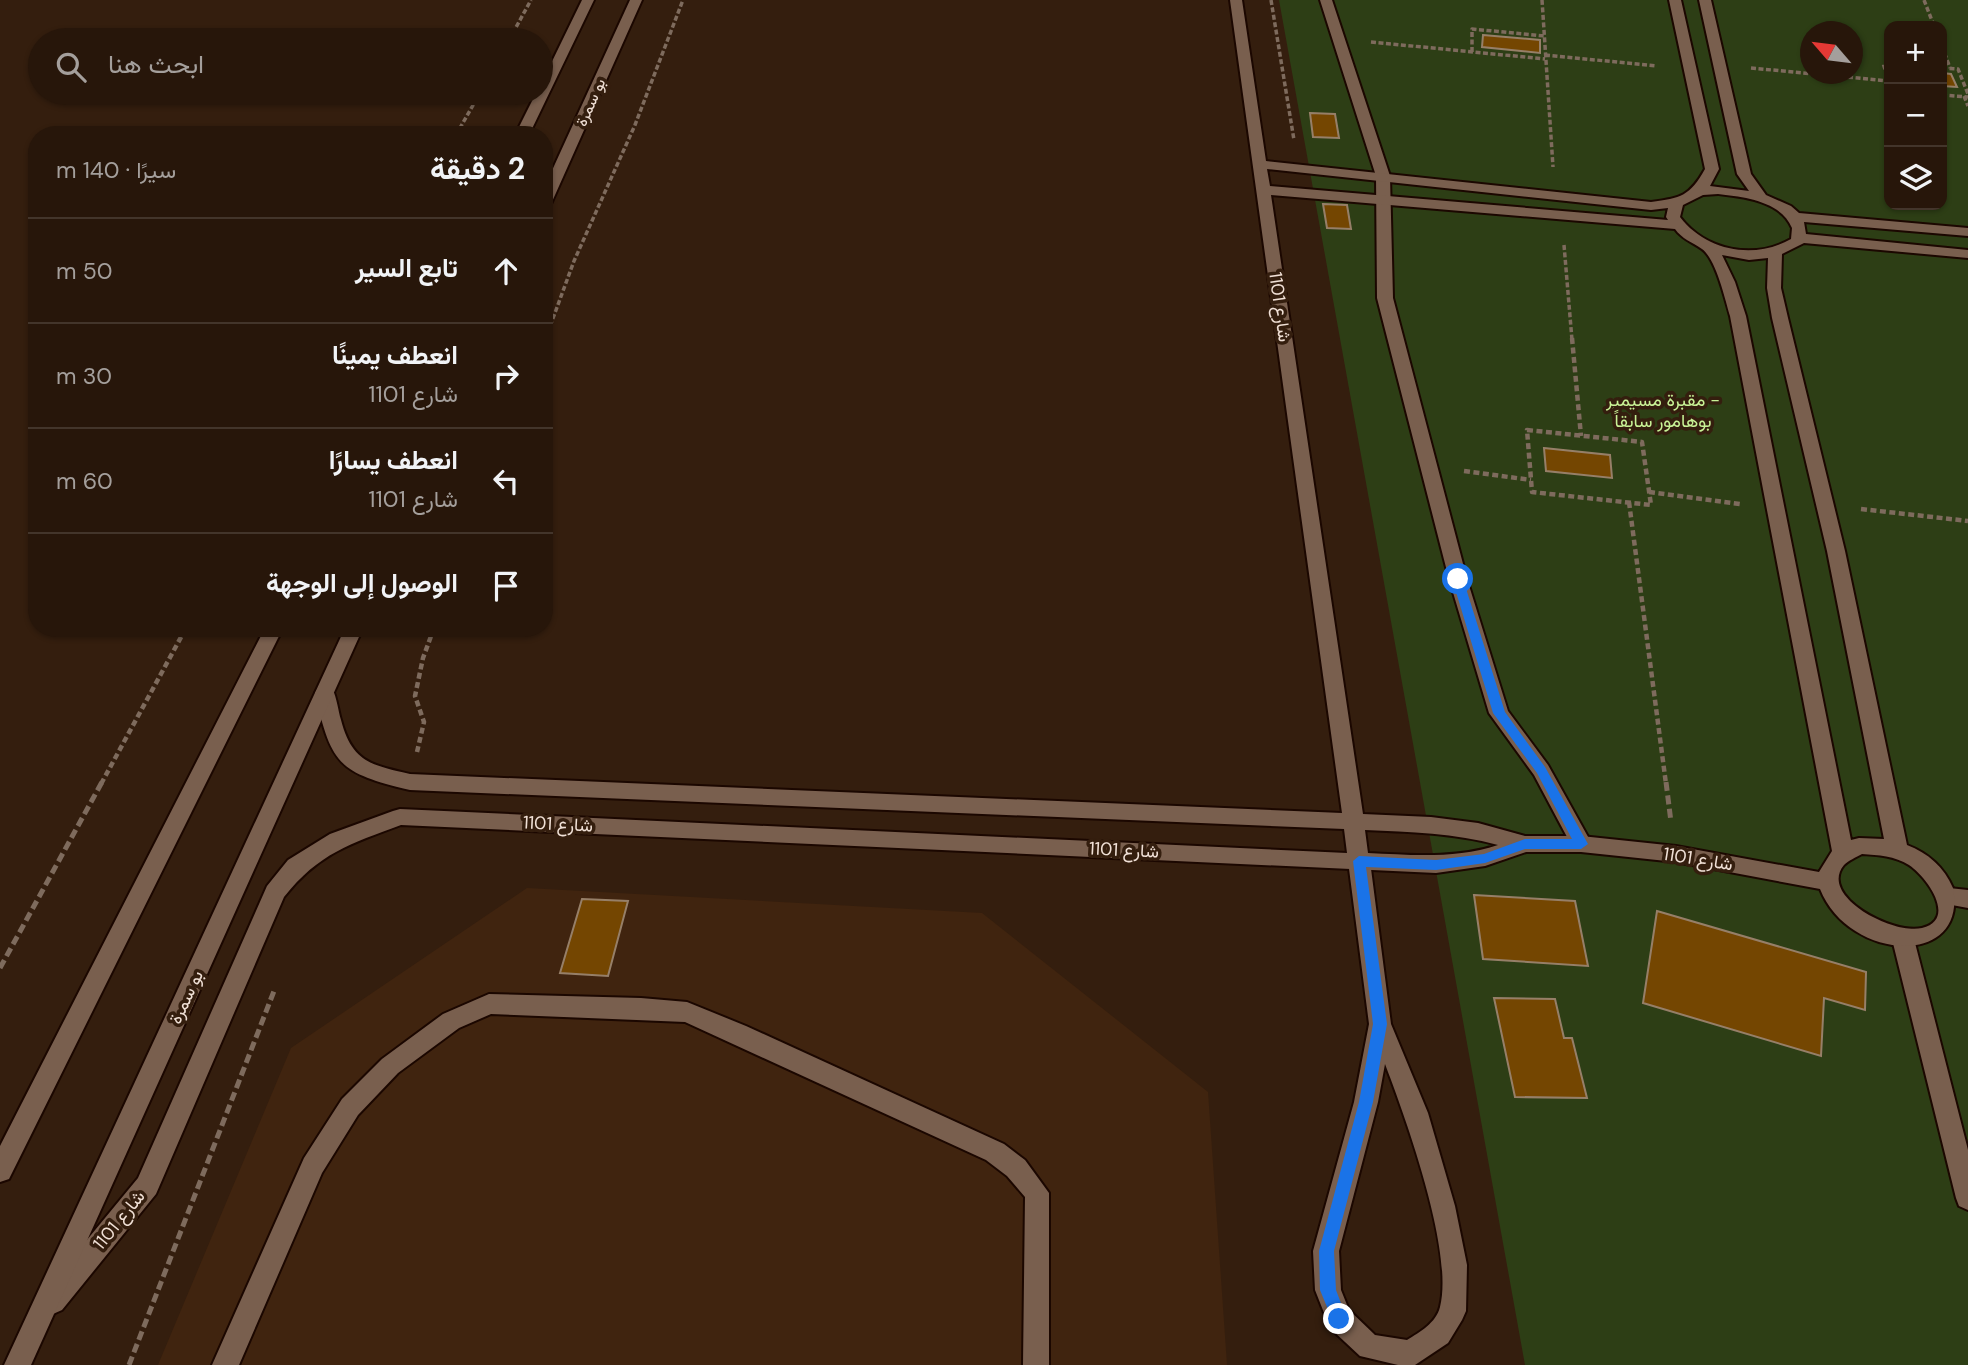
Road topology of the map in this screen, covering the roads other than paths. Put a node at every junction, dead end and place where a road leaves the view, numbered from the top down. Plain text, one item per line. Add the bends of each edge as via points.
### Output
1 (588, 0) edge
2 (636, 0) edge
3 (1236, 0) edge
4 (1326, 0) edge
5 (1675, 0) edge
6 (1705, 0) edge
7 (553, 73) edge
8 (537, 105) edge
9 (527, 126) edge
10 (1260, 164) junction
11 (1383, 176) junction
12 (553, 184) edge
13 (1264, 190) junction
14 (1700, 191) junction
15 (1759, 196) junction
16 (1386, 199) junction
17 (1677, 202) junction
18 (1793, 217) junction
19 (1677, 225) junction
20 (1968, 232) edge
21 (1799, 238) junction
22 (1710, 247) junction
23 (1775, 254) junction
24 (1968, 254) edge
25 (269, 637) edge
26 (350, 637) edge
27 (325, 693) junction
28 (1353, 822) junction
29 (1525, 844) junction
30 (1581, 844) junction
31 (1898, 850) junction
32 (1843, 851) junction
33 (1359, 861) junction
34 (1828, 881) junction
35 (1959, 898) edge
36 (1903, 939) junction
37 (1380, 1024) junction
38 (0, 1171) edge
39 (1968, 1198) edge
40 (37, 1320) junction
41 (1392, 1358) edge
42 (17, 1365) edge
43 (225, 1365) edge
44 (1035, 1365) edge

1 - 7 street
2 - 12 street, بو سمرة
3 - 10 street, شارع 1101
4 - 11 street
5 - 14 street via 1712,169
6 - 15 street via 1744,174
8 - 9 street
10 - 11 street
10 - 13 street, شارع 1101
11 - 16 street
11 - 17 street via 1651,206
13 - 16 street
13 - 28 street, شارع 1101
14 - 15 street
14 - 17 street
15 - 18 street
16 - 19 street
16 - 30 street via 1385,298 1458,579 1499,713 1541,770
17 - 19 street via 1673,217
18 - 20 street
18 - 21 street via 1801,232
19 - 22 street
21 - 23 street
21 - 24 street
22 - 23 street
22 - 32 street via 1728,282 1738,316
23 - 31 street via 1774,288 1780,318
25 - 38 street
26 - 27 street, بو سمرة
27 - 28 street, شارع 1101 via 341,754 368,773 410,782
27 - 40 street, بو سمرة
28 - 29 street, شارع 1101 via 1455,827
28 - 33 street, شارع 1101
29 - 30 street, شارع 1101
29 - 33 street, شارع 1101 via 1461,863
30 - 34 street, شارع 1101 via 1676,854
31 - 32 street via 1859,846
31 - 35 street via 1931,870
32 - 34 street via 1834,858
33 - 37 street, شارع 1101
33 - 40 street, شارع 1101 via 400,817 337,840 296,866 275,892 147,1186
34 - 36 street via 1840,906 1853,918 1877,932
35 - 36 street via 1948,924 1937,933
36 - 39 street
37 - 41 street, شارع 1101 via 1366,1102 1326,1251 1328,1290 1339,1319 1369,1347
37 - 41 street, شارع 1101 via 1416,1114 1443,1206 1454,1265 1454,1311 1439,1334 1410,1354
40 - 42 street, بو سمرة
43 - 44 street via 313,1166 350,1107 390,1066 451,1020 489,1004 687,1013 995,1152 1016,1168 1037,1194

